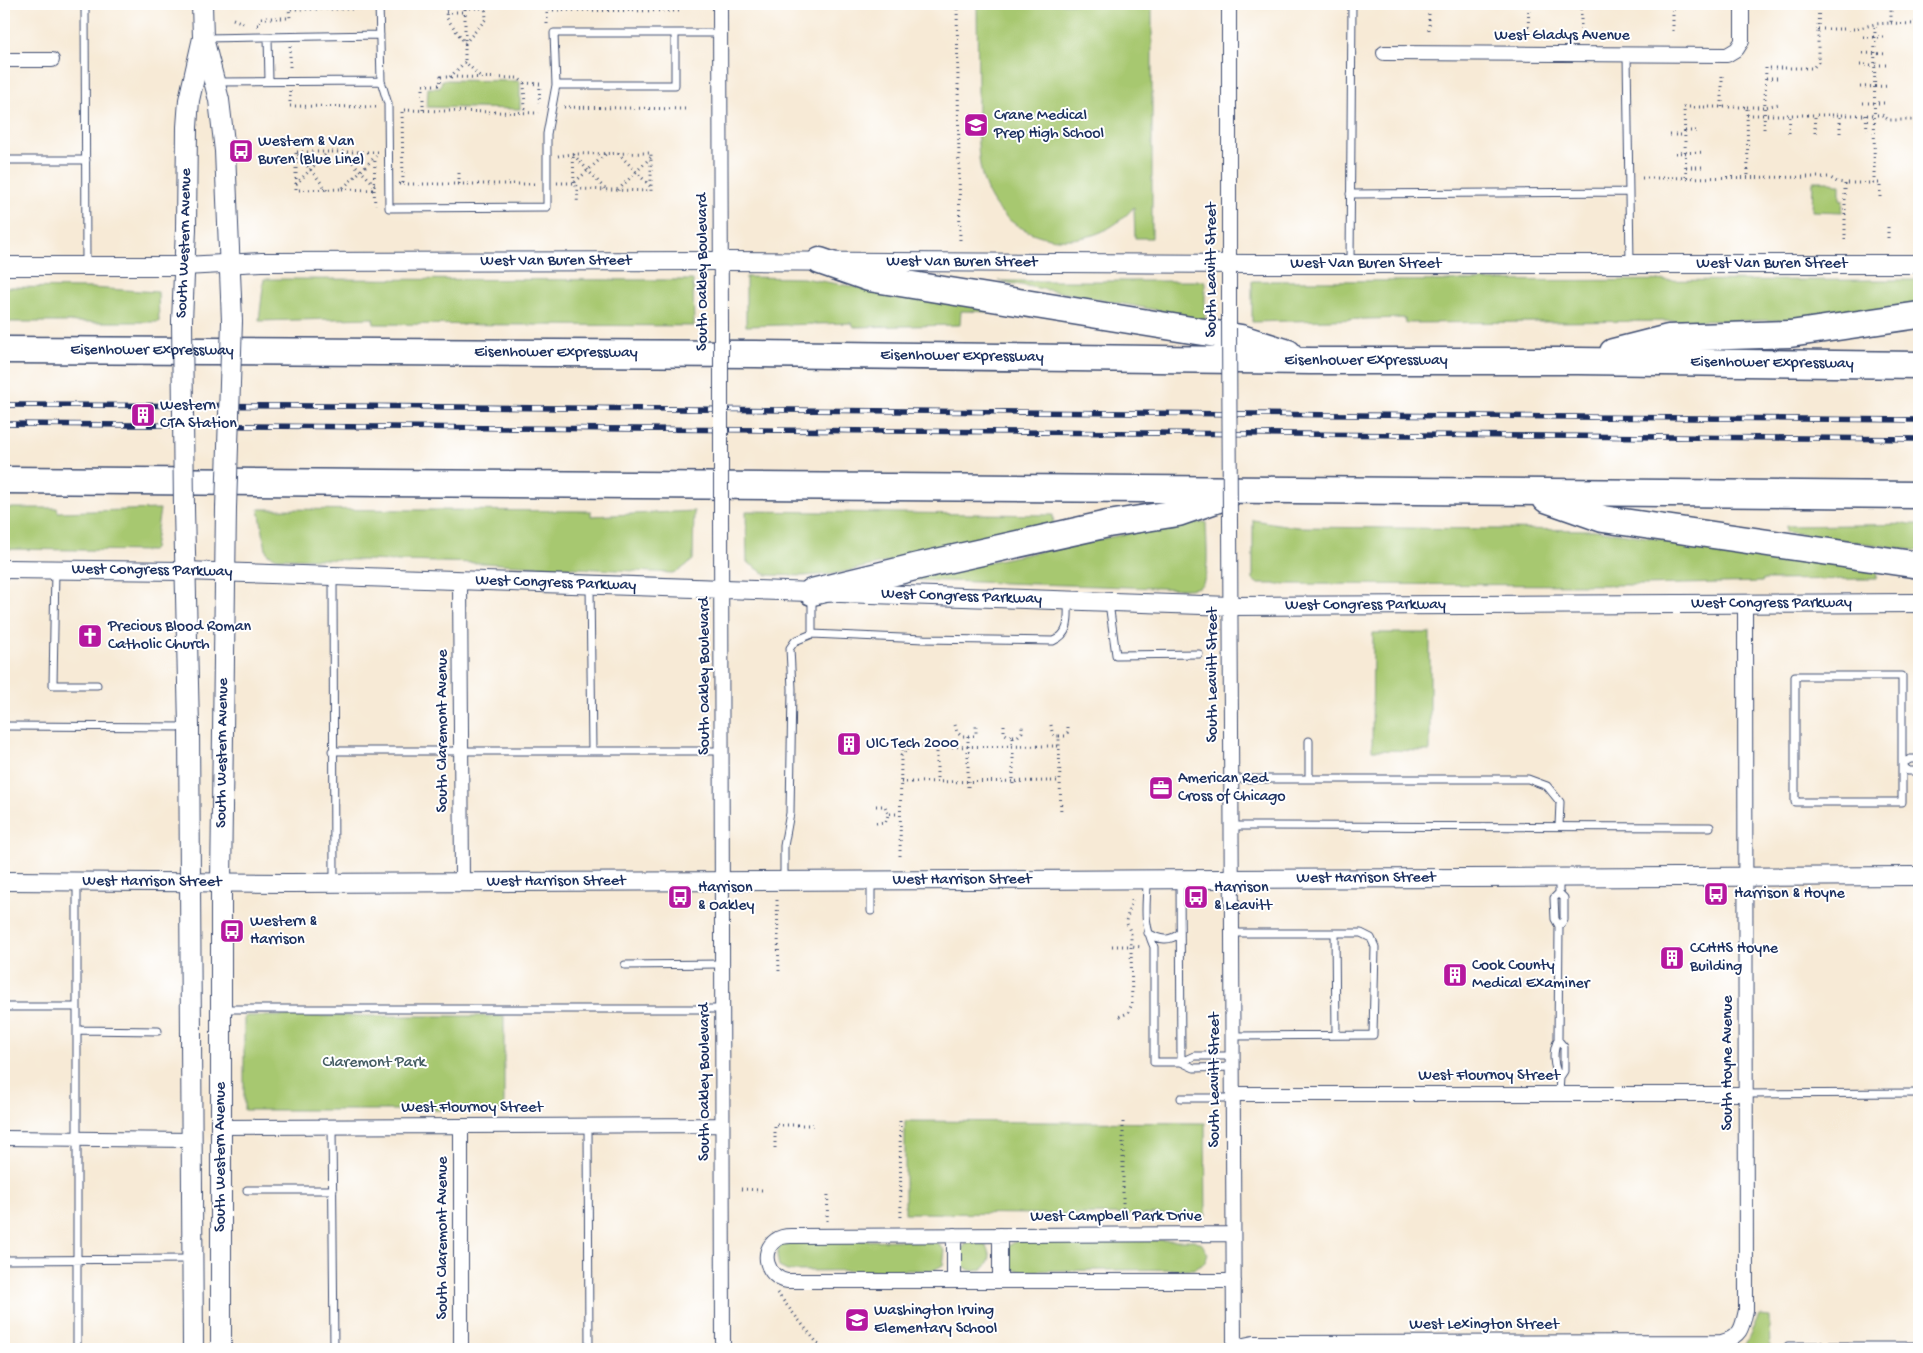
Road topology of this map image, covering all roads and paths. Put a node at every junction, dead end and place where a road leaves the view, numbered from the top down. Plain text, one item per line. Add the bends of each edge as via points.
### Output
1 (85, 4) edge
2 (202, 4) edge
3 (364, 4) edge
4 (379, 4) edge
5 (446, 4) edge
6 (547, 4) edge
7 (575, 4) edge
8 (720, 4) edge
9 (957, 4) edge
10 (1229, 4) edge
11 (1352, 4) edge
12 (1429, 4) edge
13 (1529, 4) edge
14 (1581, 4) edge
15 (1673, 4) edge
16 (1742, 4) edge
17 (1819, 4) edge
18 (465, 6) edge
19 (486, 6) edge
20 (1891, 8) dead end
21 (547, 10) dead end
22 (575, 10) dead end
23 (446, 12) junction
24 (465, 12) junction
25 (290, 18) junction
26 (232, 19) dead end
27 (1919, 19) edge
28 (1891, 23) junction
29 (1875, 24) junction
30 (1818, 29) junction
31 (1673, 31) dead end
32 (1429, 32) dead end
33 (1528, 32) dead end
34 (1581, 32) dead end
35 (675, 33) junction
36 (720, 33) junction
37 (380, 35) junction
38 (268, 37) junction
39 (290, 37) junction
40 (1863, 37) dead end
41 (1875, 37) junction
42 (1887, 37) dead end
43 (203, 38) junction
44 (465, 43) junction
45 (1384, 53) dead end
46 (1863, 53) dead end
47 (1875, 54) junction
48 (1887, 54) dead end
49 (1627, 55) junction
50 (4, 60) edge
51 (52, 60) dead end
52 (465, 62) junction
53 (1860, 65) dead end
54 (1875, 65) junction
55 (1890, 65) dead end
56 (1722, 76) dead end
57 (450, 77) junction
58 (482, 78) junction
59 (1766, 78) junction
60 (1779, 78) dead end
61 (269, 81) junction
62 (290, 81) junction
63 (381, 81) junction
64 (214, 82) junction
65 (524, 83) junction
66 (556, 85) junction
67 (1874, 86) junction
68 (1890, 86) dead end
69 (1860, 87) dead end
70 (1863, 103) dead end
71 (1874, 103) junction
72 (1887, 103) dead end
73 (1779, 104) dead end
74 (552, 107) junction
75 (1722, 107) junction
76 (1746, 107) junction
77 (1764, 107) junction
78 (686, 109) dead end
79 (423, 110) junction
80 (525, 111) junction
81 (539, 111) junction
82 (379, 115) dead end
83 (1747, 115) junction
84 (1764, 115) junction
85 (1790, 115) junction
86 (1815, 115) junction
87 (1840, 115) junction
88 (1874, 115) junction
89 (1866, 116) junction
90 (1919, 120) edge
91 (539, 121) dead end
92 (1764, 129) dead end
93 (1699, 130) dead end
94 (1867, 130) dead end
95 (1685, 133) junction
96 (1789, 133) dead end
97 (1815, 133) dead end
98 (1840, 133) dead end
99 (1670, 135) dead end
100 (296, 152) junction
101 (328, 152) junction
102 (342, 152) junction
103 (1685, 152) junction
104 (1705, 152) dead end
105 (607, 153) junction
106 (618, 153) junction
107 (1675, 153) dead end
108 (573, 154) junction
109 (375, 157) junction
110 (650, 157) junction
111 (547, 158) junction
112 (4, 160) edge
113 (86, 160) junction
114 (1686, 166) junction
115 (1704, 167) dead end
116 (310, 170) junction
117 (588, 170) junction
118 (361, 171) junction
119 (636, 171) junction
120 (459, 173) dead end
121 (1748, 177) junction
122 (1642, 178) dead end
123 (1686, 178) junction
124 (574, 183) junction
125 (1845, 183) junction
126 (1874, 183) junction
127 (374, 184) junction
128 (389, 184) junction
129 (403, 184) junction
130 (459, 184) junction
131 (547, 184) junction
132 (296, 185) junction
133 (651, 186) junction
134 (342, 189) junction
135 (578, 189) junction
136 (327, 190) junction
137 (374, 190) junction
138 (606, 190) junction
139 (617, 190) junction
140 (1629, 192) junction
141 (1350, 194) junction
142 (1880, 198) dead end
143 (577, 204) dead end
144 (375, 205) dead end
145 (1888, 226) dead end
146 (1845, 240) dead end
147 (1888, 240) dead end
148 (960, 241) dead end
149 (721, 261) junction
150 (820, 261) junction
151 (230, 264) junction
152 (1229, 264) junction
153 (1350, 264) junction
154 (1630, 264) junction
155 (1919, 264) edge
156 (4, 266) edge
157 (184, 266) junction
158 (86, 267) junction
159 (1919, 315) edge
160 (4, 350) edge
161 (1312, 361) junction
162 (1578, 361) junction
163 (1919, 365) edge
164 (4, 480) edge
165 (1244, 490) junction
166 (1524, 492) junction
167 (1919, 496) edge
168 (1919, 565) edge
169 (4, 569) edge
170 (55, 570) junction
171 (184, 571) junction
172 (224, 572) junction
173 (333, 576) junction
174 (460, 580) junction
175 (590, 585) junction
176 (722, 589) junction
177 (812, 592) junction
178 (1068, 600) junction
179 (1109, 602) junction
180 (1745, 603) junction
181 (1919, 603) edge
182 (1231, 606) junction
183 (812, 634) junction
184 (1199, 654) dead end
185 (97, 685) dead end
186 (956, 725) dead end
187 (976, 725) dead end
188 (1004, 725) dead end
189 (1022, 725) dead end
190 (1051, 725) dead end
191 (1068, 725) dead end
192 (4, 726) edge
193 (189, 727) junction
194 (968, 736) junction
195 (1013, 736) junction
196 (1059, 736) junction
197 (1309, 741) dead end
198 (895, 742) dead end
199 (1013, 746) junction
200 (1060, 746) junction
201 (937, 747) junction
202 (968, 747) junction
203 (332, 751) junction
204 (461, 751) junction
205 (592, 751) junction
206 (722, 751) junction
207 (905, 751) junction
208 (1919, 759) edge
209 (1902, 764) junction
210 (1919, 771) edge
211 (1231, 779) junction
212 (1309, 779) junction
213 (1013, 781) junction
214 (1060, 781) junction
215 (900, 782) junction
216 (937, 782) junction
217 (968, 782) junction
218 (968, 787) dead end
219 (1013, 787) dead end
220 (876, 806) dead end
221 (888, 814) junction
222 (900, 814) junction
223 (1061, 814) dead end
224 (876, 822) dead end
225 (1232, 826) junction
226 (1559, 826) junction
227 (1710, 827) dead end
228 (900, 856) dead end
229 (1746, 876) junction
230 (1919, 876) edge
231 (1147, 879) junction
232 (1180, 879) junction
233 (1232, 879) junction
234 (871, 880) junction
235 (4, 881) edge
236 (78, 881) junction
237 (722, 881) junction
238 (784, 881) junction
239 (190, 882) junction
240 (462, 882) junction
241 (221, 883) junction
242 (334, 883) junction
243 (1559, 885) junction
244 (777, 900) dead end
245 (1132, 900) dead end
246 (871, 911) dead end
247 (1148, 933) junction
248 (1180, 933) junction
249 (1335, 933) junction
250 (1232, 934) junction
251 (1112, 946) dead end
252 (1131, 946) junction
253 (722, 964) junction
254 (625, 965) dead end
255 (779, 971) dead end
256 (4, 1007) edge
257 (77, 1007) junction
258 (221, 1009) junction
259 (722, 1009) junction
260 (1118, 1017) dead end
261 (77, 1030) junction
262 (158, 1031) dead end
263 (1336, 1035) junction
264 (1233, 1036) junction
265 (1181, 1062) junction
266 (1233, 1062) junction
267 (1560, 1093) junction
268 (1919, 1093) edge
269 (1746, 1094) junction
270 (1233, 1096) junction
271 (1181, 1098) dead end
272 (900, 1121) dead end
273 (1123, 1122) dead end
274 (722, 1125) junction
275 (815, 1125) dead end
276 (332, 1126) junction
277 (461, 1126) junction
278 (588, 1126) junction
279 (221, 1127) junction
280 (4, 1138) edge
281 (77, 1139) junction
282 (191, 1140) junction
283 (775, 1148) dead end
284 (247, 1190) dead end
285 (333, 1190) junction
286 (741, 1190) dead end
287 (762, 1190) dead end
288 (828, 1194) dead end
289 (1123, 1220) dead end
290 (827, 1221) dead end
291 (901, 1221) dead end
292 (1233, 1234) junction
293 (954, 1235) junction
294 (1000, 1235) junction
295 (193, 1258) junction
296 (4, 1260) edge
297 (76, 1260) junction
298 (954, 1281) junction
299 (1000, 1281) junction
300 (1234, 1281) junction
301 (775, 1291) dead end
302 (1733, 1338) joint
303 (1694, 1345) edge
304 (1455, 1346) edge
305 (1641, 1346) edge
306 (1788, 1346) dead end
307 (1919, 1346) edge
308 (1234, 1347) joint
309 (1844, 1348) edge
310 (77, 1349) edge
311 (193, 1349) edge
312 (221, 1349) edge
313 (334, 1349) edge
314 (461, 1349) edge
315 (589, 1349) edge
316 (722, 1349) edge
317 (822, 1349) edge

1 - 113 lane
2 - 43 main road, South Western Avenue
3 - 25 path via 364,9 289,9
4 - 37 lane
5 - 23 path
6 - 21 path
7 - 22 path
8 - 36 street, South Oakley Boulevard
9 - 148 path
10 - 152 street, South Leavitt Street
11 - 141 lane
12 - 32 path
13 - 33 path
14 - 34 path
15 - 31 path
16 - 49 street, West Gladys Avenue via 1742,41 1727,55
17 - 30 path
18 - 19 path
18 - 24 path
19 - 44 path via 486,19
20 - 28 path
23 - 24 path
23 - 44 path via 446,17
24 - 44 path
25 - 26 path via 260,18 259,25
25 - 39 path
27 - 28 path via 1914,24
28 - 29 path
29 - 30 path via 1856,29
29 - 41 path
30 - 59 path via 1818,62 1813,68 1766,68
35 - 36 lane
35 - 66 lane via 675,85
35 - 66 lane via 554,33
36 - 149 street, South Oakley Boulevard
37 - 39 lane
37 - 63 lane
38 - 39 lane
38 - 43 lane
38 - 61 lane
39 - 62 path
40 - 41 path
41 - 42 path
41 - 47 path
43 - 64 main road, South Western Avenue
43 - 157 main road, South Western Avenue via 189,100
44 - 52 path
45 - 49 street, West Gladys Avenue
46 - 47 path
47 - 48 path
47 - 54 path
49 - 140 lane
50 - 51 street
52 - 57 path
52 - 58 path
53 - 54 path
54 - 55 path
54 - 67 path
56 - 75 path
57 - 58 path
57 - 79 path via 440,77 440,85 423,85
58 - 65 path via 518,78
59 - 60 path
59 - 77 path
61 - 62 lane
61 - 64 lane
62 - 63 lane
62 - 82 path via 290,106 377,106
63 - 128 lane via 388,104
64 - 151 main road, South Western Avenue via 225,151
65 - 80 path
65 - 81 path via 540,84
66 - 74 lane
67 - 68 path
67 - 69 path
67 - 71 path
70 - 71 path
71 - 72 path
71 - 88 path
73 - 77 path
74 - 78 path
74 - 111 lane
75 - 76 path
75 - 95 path via 1684,107
76 - 77 path
76 - 83 path
77 - 84 path
79 - 80 path
79 - 129 path via 402,110
80 - 81 path
81 - 91 path
83 - 84 path
83 - 121 path
84 - 85 path
84 - 92 path
85 - 86 path
85 - 96 path
86 - 87 path
86 - 97 path
87 - 89 path
87 - 98 path
88 - 89 path
88 - 90 path via 1889,120
88 - 126 path
89 - 94 path
93 - 95 path
95 - 99 path
95 - 103 path
100 - 101 path
100 - 116 path
100 - 132 path
101 - 102 path
101 - 116 path
102 - 109 path via 381,152
102 - 118 path
103 - 104 path
103 - 107 path
103 - 114 path
105 - 106 path
105 - 108 path
105 - 117 path
106 - 110 path via 651,153
106 - 119 path
108 - 111 path
108 - 117 path
108 - 124 path
109 - 118 path
109 - 127 path
110 - 119 path
110 - 133 path
111 - 131 lane
112 - 113 lane
113 - 158 lane
114 - 115 path
114 - 123 path
116 - 132 path
116 - 136 path
117 - 124 path
117 - 138 path
118 - 127 path
118 - 134 path
119 - 133 path
119 - 139 path
120 - 130 path
121 - 123 path
121 - 125 path via 1830,177
122 - 123 path
124 - 131 path
124 - 135 path
125 - 126 path
125 - 146 path
126 - 142 path via 1880,183
127 - 128 path
127 - 137 path
128 - 129 path
128 - 131 lane via 389,208 547,207
129 - 130 path
130 - 131 path
132 - 136 path via 296,190
133 - 139 path via 651,191
134 - 136 path
134 - 137 path
135 - 138 path
135 - 143 path
137 - 144 path
138 - 139 path
140 - 141 lane
140 - 154 lane
141 - 153 lane
145 - 147 path
149 - 150 street, West Van Buren Street
149 - 151 street, West Van Buren Street
149 - 176 street, South Oakley Boulevard, bridge
150 - 152 street, West Van Buren Street
150 - 161 highway via 869,278 1241,338
151 - 157 street, West Van Buren Street
151 - 172 main road, South Western Avenue, bridge via 232,321
152 - 153 street, West Van Buren Street
152 - 182 street, South Leavitt Street, bridge
153 - 154 street, West Van Buren Street
154 - 155 street, West Van Buren Street
156 - 158 street, West Van Buren Street
157 - 158 street, West Van Buren Street
157 - 171 main road, South Western Avenue, bridge
159 - 162 highway via 1790,334 1668,338
160 - 161 highway, Eisenhower Expressway
161 - 162 highway, Eisenhower Expressway
162 - 163 highway, Eisenhower Expressway
164 - 165 highway
165 - 166 highway
165 - 177 highway via 1178,513 1108,524
166 - 167 highway
166 - 168 highway via 1603,519
169 - 170 street, West Congress Parkway
170 - 171 street, West Congress Parkway
170 - 185 lane via 53,685
171 - 172 street, West Congress Parkway
171 - 193 main road, South Western Avenue
172 - 173 street, West Congress Parkway
172 - 241 main road, South Western Avenue
173 - 174 street, West Congress Parkway
173 - 203 lane
174 - 175 street, West Congress Parkway
174 - 204 street, South Claremont Avenue
175 - 176 street, West Congress Parkway
175 - 205 lane
176 - 177 street, West Congress Parkway
176 - 206 street, South Oakley Boulevard
177 - 178 street, West Congress Parkway
177 - 183 lane
178 - 179 street, West Congress Parkway
178 - 183 lane via 1067,626 1060,638 1053,641
179 - 182 street, West Congress Parkway
179 - 184 lane via 1116,654
180 - 181 street, West Congress Parkway
180 - 182 street, West Congress Parkway
180 - 229 street, South Hoyne Avenue
182 - 211 street, South Leavitt Street
183 - 238 lane via 795,641 790,648 790,813 784,846
186 - 194 path via 961,736
187 - 194 path via 974,736
188 - 195 path via 1004,733
189 - 195 path via 1022,732
190 - 196 path via 1054,736
191 - 196 path via 1065,736
192 - 193 lane
193 - 239 main road, South Western Avenue
194 - 202 path
195 - 199 path
196 - 200 path
197 - 212 lane
198 - 207 path
199 - 200 path
199 - 202 path
199 - 213 path
200 - 214 path
201 - 202 path
201 - 207 path via 908,747
201 - 216 path
202 - 217 path
203 - 204 lane
203 - 242 lane
204 - 205 lane
204 - 240 street, South Claremont Avenue
205 - 206 lane
206 - 237 street, South Oakley Boulevard
207 - 215 path via 901,756
208 - 209 lane via 1910,759
209 - 209 lane via 1902,676 1794,676 1795,802 1902,802
209 - 210 lane via 1908,771
211 - 212 lane
211 - 225 street, South Leavitt Street
212 - 226 lane via 1528,779 1547,786 1560,802
213 - 214 path
213 - 217 path
213 - 219 path
214 - 223 path
215 - 216 path
215 - 222 path
216 - 217 path
217 - 218 path
220 - 221 path via 885,806
221 - 222 path
221 - 224 path via 885,822
222 - 228 path
225 - 226 lane
225 - 233 street, South Leavitt Street
226 - 227 lane
229 - 230 street, West Harrison Street
229 - 243 street, West Harrison Street
229 - 269 street, South Hoyne Avenue
231 - 232 street, West Harrison Street
231 - 234 street, West Harrison Street
231 - 247 lane via 1145,917
232 - 233 street, West Harrison Street
232 - 248 lane
233 - 243 street, West Harrison Street
233 - 250 street, South Leavitt Street
234 - 238 street, West Harrison Street
234 - 246 lane
235 - 236 street, West Harrison Street
236 - 239 street, West Harrison Street
236 - 257 lane
237 - 238 street, West Harrison Street
237 - 240 street, West Harrison Street
237 - 253 street, South Oakley Boulevard
239 - 241 street, West Harrison Street
239 - 282 main road, South Western Avenue
240 - 242 street, West Harrison Street
241 - 242 street, West Harrison Street
241 - 258 main road, South Western Avenue
243 - 267 lane via 1554,898 1554,920 1559,926 1555,1071 1560,1077
244 - 255 path
245 - 252 path via 1126,921
247 - 248 lane via 1158,939 1173,939
247 - 265 lane via 1154,947 1154,1062
248 - 265 lane
249 - 250 lane
249 - 263 lane
249 - 263 lane via 1361,933 1371,938 1375,947 1374,1035
250 - 264 street, South Leavitt Street
251 - 252 path
252 - 260 path via 1132,1004 1128,1013
253 - 254 lane
253 - 259 street, South Oakley Boulevard
256 - 257 lane
257 - 261 lane
258 - 259 lane
258 - 279 main road, South Western Avenue
259 - 274 street, South Oakley Boulevard
261 - 262 lane
261 - 281 lane
263 - 264 lane
264 - 266 street, South Leavitt Street
265 - 266 lane via 1194,1056
265 - 266 lane via 1194,1068
266 - 270 street, South Leavitt Street
267 - 269 street, West Flournoy Street
267 - 270 street, West Flournoy Street
268 - 269 lane
269 - 302 street, South Hoyne Avenue via 1746,1310 1742,1328
270 - 271 lane
270 - 292 street, South Leavitt Street
272 - 291 path
273 - 289 path
274 - 278 street, West Flournoy Street
274 - 316 street, South Oakley Boulevard
275 - 283 path via 775,1125
276 - 277 street, West Flournoy Street
276 - 279 street, West Flournoy Street
276 - 285 lane
277 - 278 street, West Flournoy Street
277 - 314 street, South Claremont Avenue
278 - 315 lane
279 - 312 main road, South Western Avenue
280 - 281 street
281 - 282 street
281 - 297 lane
282 - 295 main road, South Western Avenue
284 - 285 lane
285 - 313 lane
286 - 287 path
288 - 290 path
292 - 294 street, West Campbell Park Drive
292 - 300 street, South Leavitt Street
293 - 294 street, West Campbell Park Drive
293 - 298 street
293 - 298 street, West Campbell Park Drive via 792,1236 776,1240 770,1246 767,1260 772,1274 787,1281
294 - 299 street
295 - 297 lane
295 - 311 main road, South Western Avenue
296 - 297 lane
297 - 310 lane
298 - 299 street, West Campbell Park Drive
299 - 300 street, West Campbell Park Drive
300 - 308 street, South Leavitt Street
301 - 317 path
302 - 303 street, West Lexington Street
303 - 305 street, West Lexington Street
304 - 305 street, West Lexington Street
304 - 308 street, West Lexington Street via 1254,1343
306 - 309 lane
307 - 309 lane

